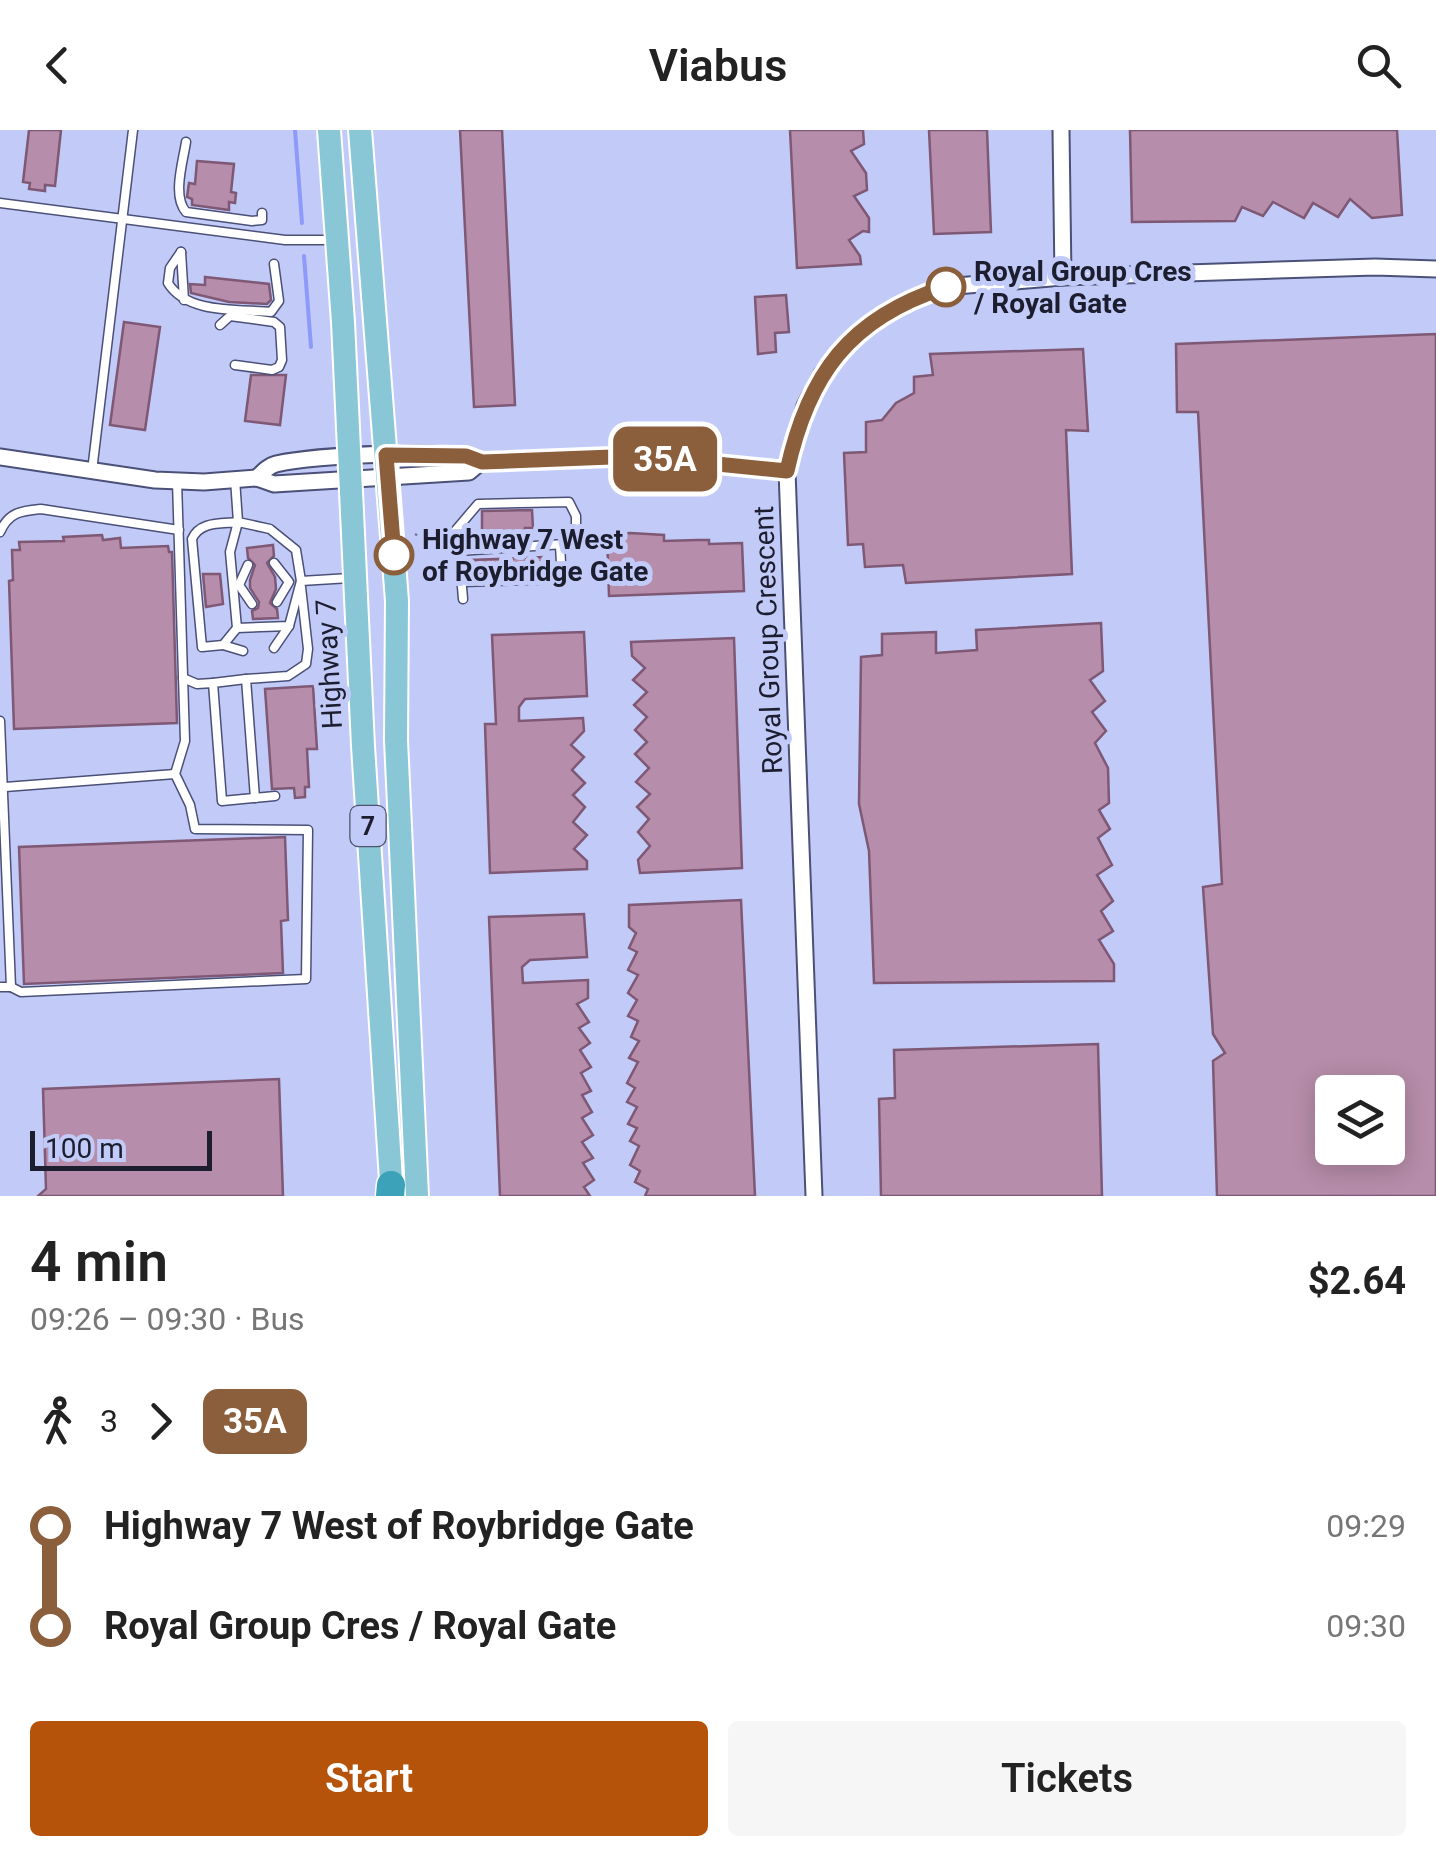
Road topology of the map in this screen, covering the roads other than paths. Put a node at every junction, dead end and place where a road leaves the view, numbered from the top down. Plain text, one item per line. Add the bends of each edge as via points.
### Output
1 (133, 130) edge
2 (329, 130) edge
3 (360, 130) edge
4 (1061, 130) edge
5 (186, 142) dead end
6 (0, 203) edge
7 (262, 212) dead end
8 (124, 220) junction
9 (337, 240) junction
10 (274, 264) dead end
11 (1436, 269) edge
12 (1064, 277) junction
13 (184, 300) junction
14 (220, 325) dead end
15 (235, 365) dead end
16 (0, 457) edge
17 (387, 466) junction
18 (349, 467) junction
19 (92, 471) junction
20 (787, 471) junction
21 (236, 480) junction
22 (177, 481) junction
23 (238, 522) junction
24 (179, 530) junction
25 (0, 532) edge
26 (594, 542) dead end
27 (576, 544) junction
28 (458, 546) junction
29 (560, 546) junction
30 (274, 563) dead end
31 (248, 565) dead end
32 (355, 578) junction
33 (276, 582) dead end
34 (289, 582) junction
35 (300, 582) junction
36 (462, 582) junction
37 (250, 584) dead end
38 (236, 585) junction
39 (463, 599) dead end
40 (277, 602) dead end
41 (252, 604) dead end
42 (289, 626) junction
43 (237, 628) junction
44 (223, 645) junction
45 (274, 648) dead end
46 (243, 651) dead end
47 (183, 678) junction
48 (246, 679) junction
49 (213, 682) junction
50 (0, 721) edge
51 (174, 774) junction
52 (2, 786) edge
53 (275, 796) dead end
54 (255, 798) junction
55 (11, 986) junction
56 (0, 988) edge
57 (398, 1193) edge
58 (814, 1196) edge

1 - 8 lane
2 - 9 main road, Highway 7 / 7
3 - 17 main road, Highway 7 / 7
4 - 12 street
5 - 7 lane via 182,209 252,221 262,220
6 - 8 lane
8 - 9 lane
8 - 19 lane
9 - 18 main road, Highway 7 / 7
10 - 13 lane via 279,301 271,312
11 - 12 street, Royal Group Crescent
12 - 20 street, Royal Group Crescent via 946,287 884,314 822,374 805,406
13 - 13 lane via 168,283 181,252
14 - 15 lane via 230,316 280,327 277,368
16 - 19 street
17 - 18 street
17 - 20 street via 469,472 482,462 638,456
17 - 57 main road, Highway 7 / 7 via 397,600
18 - 21 street via 271,465 256,478
18 - 32 main road, Highway 7 / 7
19 - 22 street
20 - 58 street, Royal Group Crescent
21 - 22 street
21 - 23 lane
22 - 24 lane
23 - 35 lane via 270,529 296,550
23 - 38 lane via 230,552
23 - 44 lane via 202,526 192,539 202,647
24 - 25 lane via 41,509 18,511
24 - 47 lane
26 - 27 lane
27 - 28 lane via 569,502 478,504 455,531
27 - 29 lane
28 - 29 lane via 498,554
28 - 36 lane
29 - 36 lane via 562,578
30 - 34 lane
31 - 38 lane
32 - 35 lane
32 - 57 main road, Highway 7 / 7
33 - 34 lane
34 - 35 lane
34 - 40 lane
35 - 42 lane
35 - 48 lane via 306,664 288,676
36 - 39 lane
37 - 38 lane
38 - 41 lane
38 - 43 lane
42 - 43 lane
42 - 45 lane
43 - 44 lane
44 - 46 lane
47 - 49 lane
47 - 51 lane via 185,741
48 - 49 lane
48 - 54 lane
49 - 54 lane via 222,800
50 - 52 lane
51 - 52 lane
51 - 55 lane via 194,829 308,830 306,979 21,992
52 - 55 lane
53 - 54 lane
55 - 56 lane

